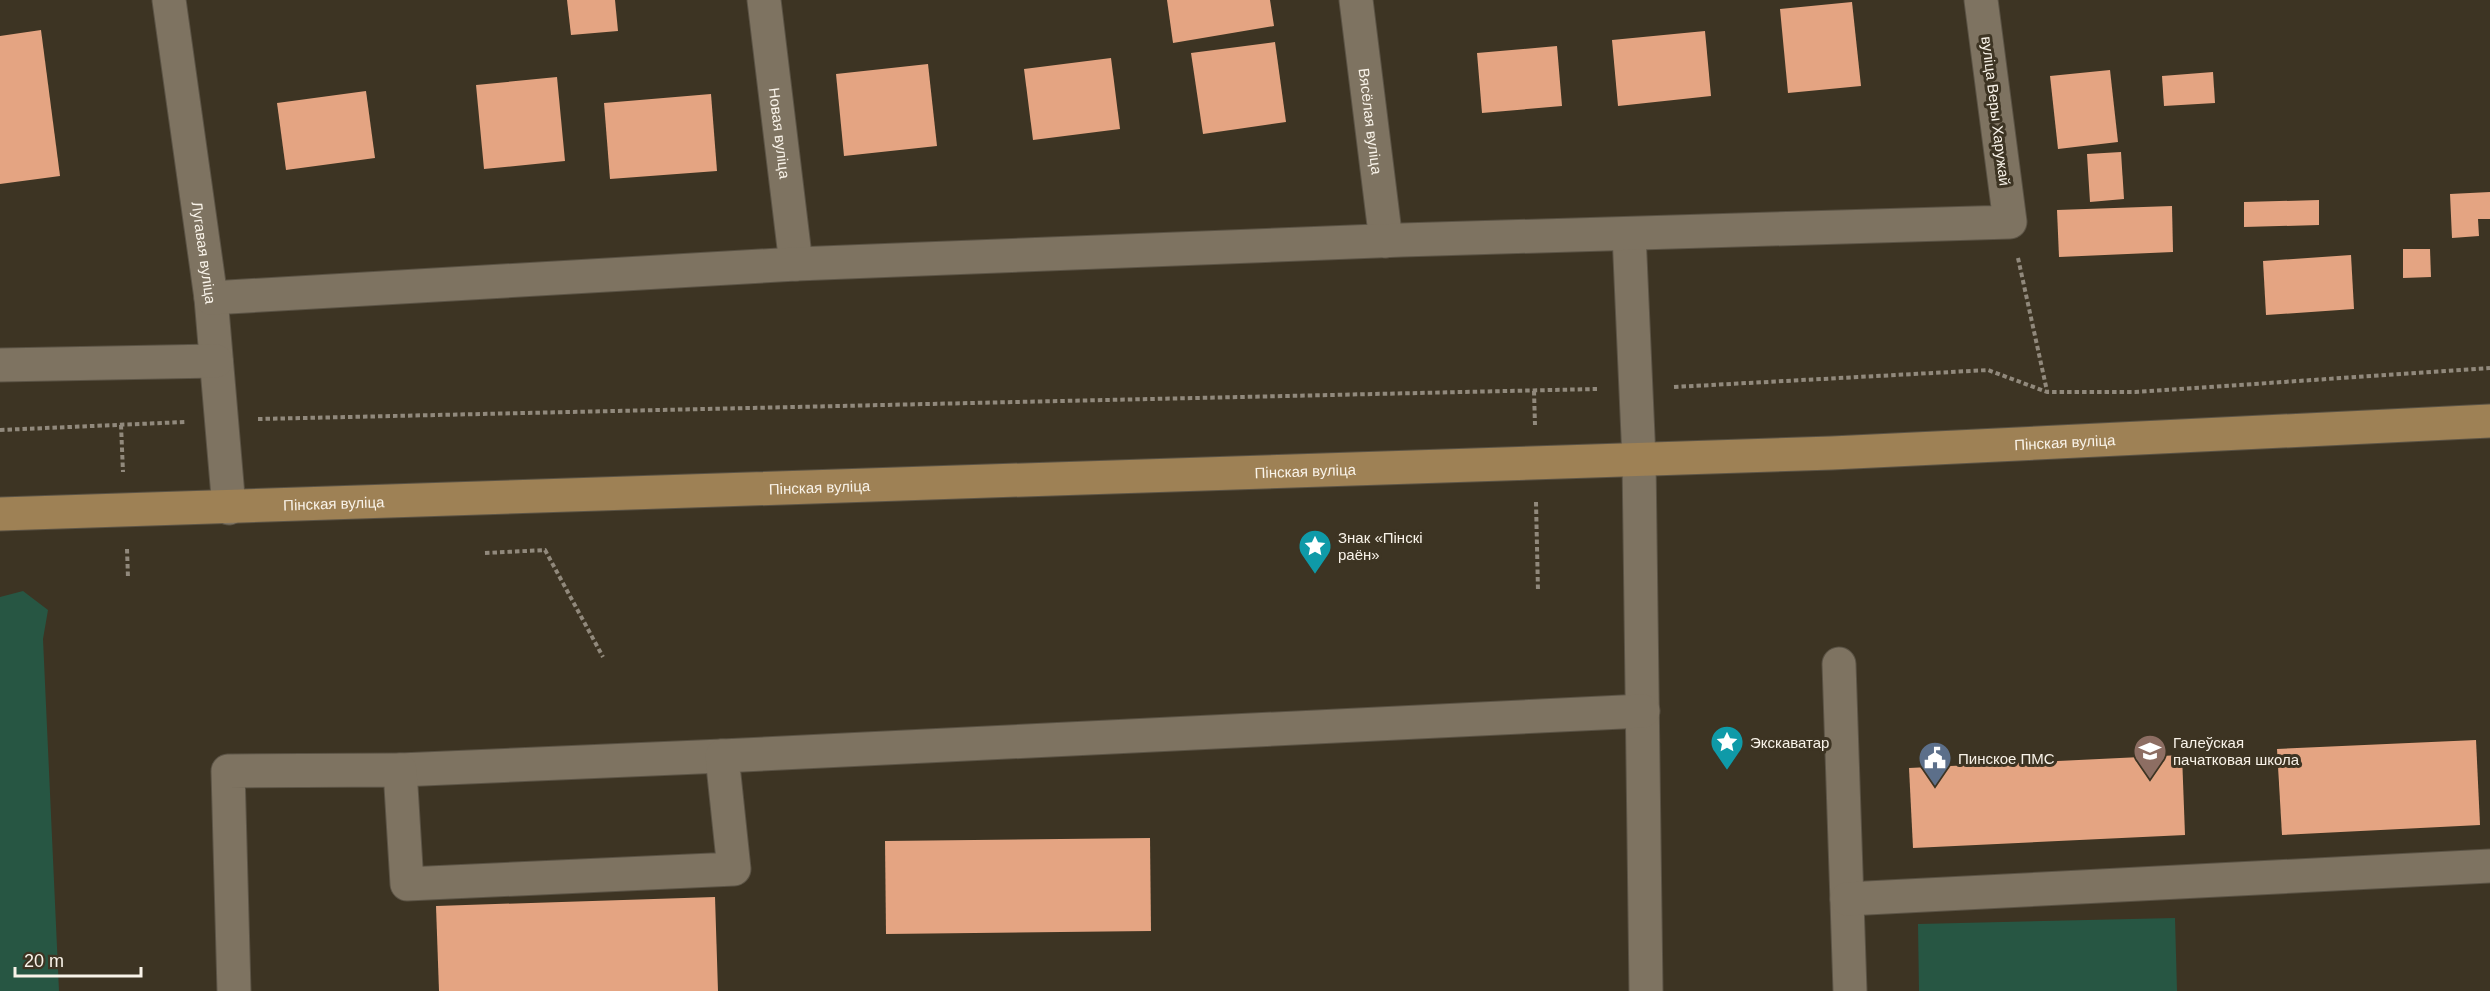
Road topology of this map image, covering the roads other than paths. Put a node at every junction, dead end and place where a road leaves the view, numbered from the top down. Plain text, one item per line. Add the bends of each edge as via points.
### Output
1 (169, 0) edge
2 (764, 0) edge
3 (1356, 0) edge
4 (1982, 0) edge
5 (1629, 234) junction
6 (1386, 241) junction
7 (796, 264) junction
8 (211, 298) junction
9 (216, 361) junction
10 (0, 364) edge
11 (2490, 421) edge
12 (1639, 459) junction
13 (229, 508) junction
14 (0, 514) edge
15 (1839, 664) dead end
16 (1644, 711) junction
17 (722, 756) junction
18 (400, 770) junction
19 (2490, 866) edge
20 (1847, 899) junction
21 (234, 991) edge
22 (1646, 991) edge
23 (1850, 991) edge

1 - 8 street, Лугавая вуліца
2 - 7 street, Новая вуліца
3 - 6 street, Вясёлая вуліца
4 - 5 street, вуліца Веры Харужай via 2010,222
5 - 6 street
5 - 12 street
6 - 7 street
7 - 8 street
8 - 9 street, Лугавая вуліца
9 - 10 street
9 - 13 street, Лугавая вуліца
11 - 12 main road, Пінская вуліца
12 - 13 main road, Пінская вуліца
12 - 16 street
13 - 14 main road, Пінская вуліца
15 - 20 street
16 - 17 street
16 - 22 street
17 - 18 street
17 - 18 street via 734,869 406,884
18 - 21 street via 228,771
19 - 20 street
20 - 23 street

